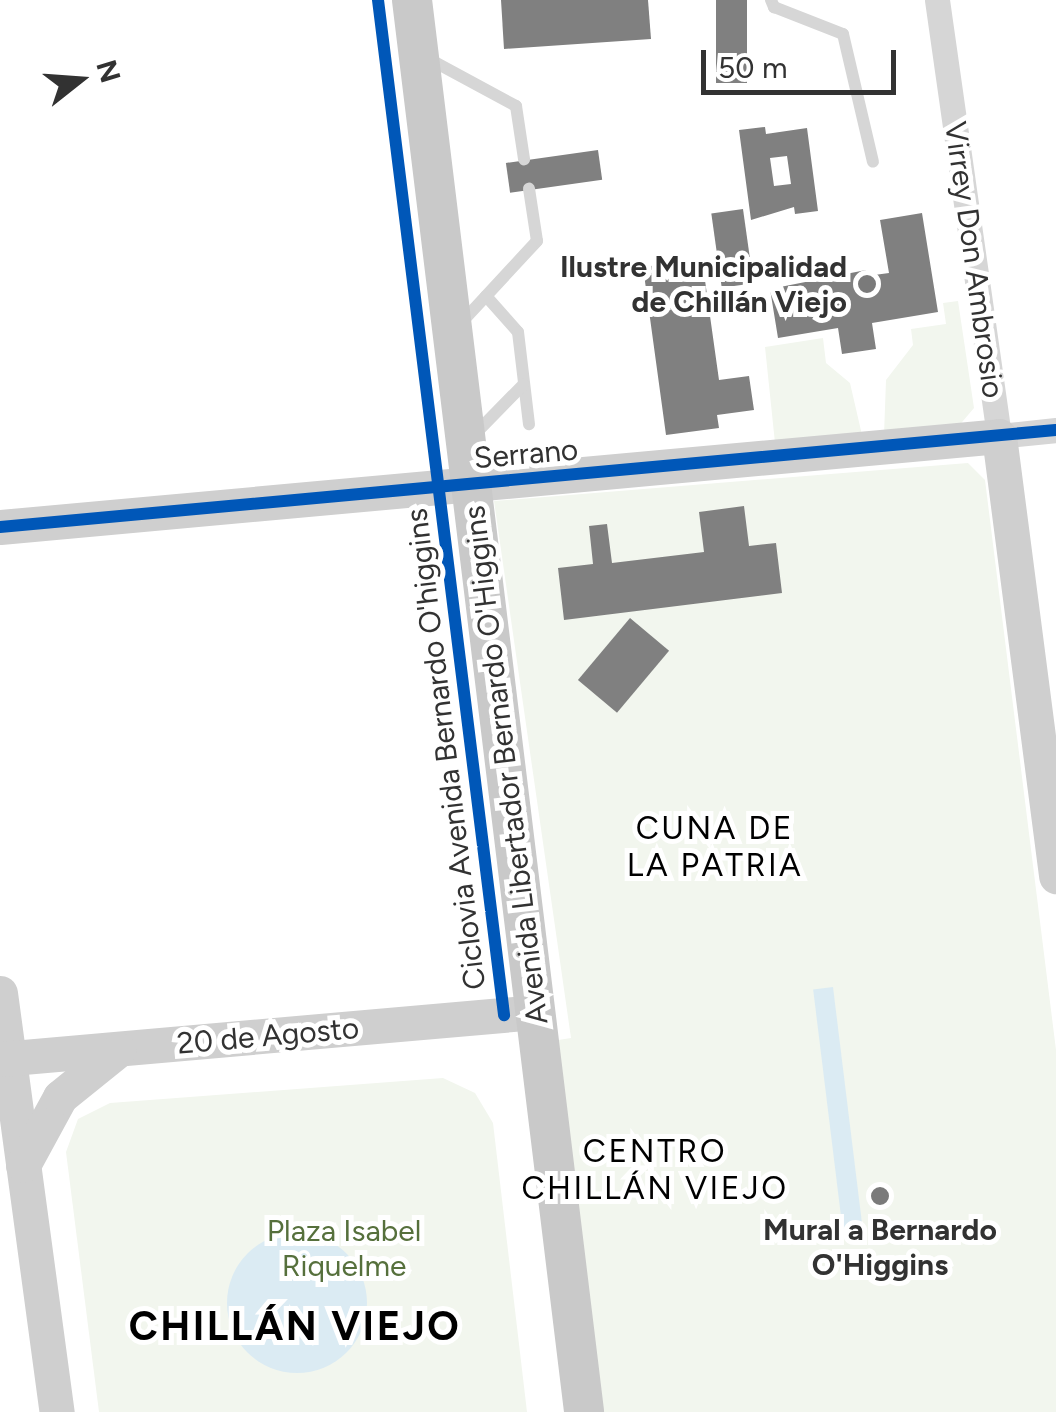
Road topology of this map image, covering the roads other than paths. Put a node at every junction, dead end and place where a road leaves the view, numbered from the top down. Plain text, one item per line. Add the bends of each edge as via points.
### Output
1 (412, 0) edge
2 (771, 0) edge
3 (938, 0) edge
4 (419, 54) junction
5 (524, 159) dead end
6 (873, 162) dead end
7 (529, 189) dead end
8 (486, 296) junction
9 (452, 332) junction
10 (523, 385) junction
11 (529, 424) dead end
12 (1056, 430) edge
13 (999, 436) junction
14 (466, 442) junction
15 (472, 484) junction
16 (0, 527) edge
17 (1056, 876) edge
18 (0, 994) edge
19 (536, 1012) junction
20 (119, 1049) junction
21 (4, 1059) edge
22 (23, 1166) junction
23 (57, 1412) edge
24 (584, 1412) edge

1 - 4 main road, Avenida Libertador Bernardo O'Higgins
2 - 6 lane via 774,7 843,34
3 - 13 street, Virrey Don Ambrosio
4 - 5 lane via 516,106
4 - 9 main road, Avenida Libertador Bernardo O'Higgins
7 - 8 lane via 537,241
8 - 9 lane
8 - 10 lane via 515,326
9 - 14 main road, Avenida Libertador Bernardo O'Higgins
10 - 11 lane
10 - 14 lane
12 - 13 street, Serrano
13 - 15 street, Serrano
13 - 17 street, Virrey Don Ambrosio
14 - 15 main road, Avenida Libertador Bernardo O'Higgins
15 - 16 street, Serrano
15 - 19 main road, Avenida Libertador Bernardo O'Higgins
18 - 21 street
19 - 20 street, 20 de Agosto
19 - 24 main road, Avenida Libertador Bernardo O'Higgins
20 - 21 street, 20 de Agosto
20 - 22 street via 60,1097
21 - 22 street
22 - 23 street

